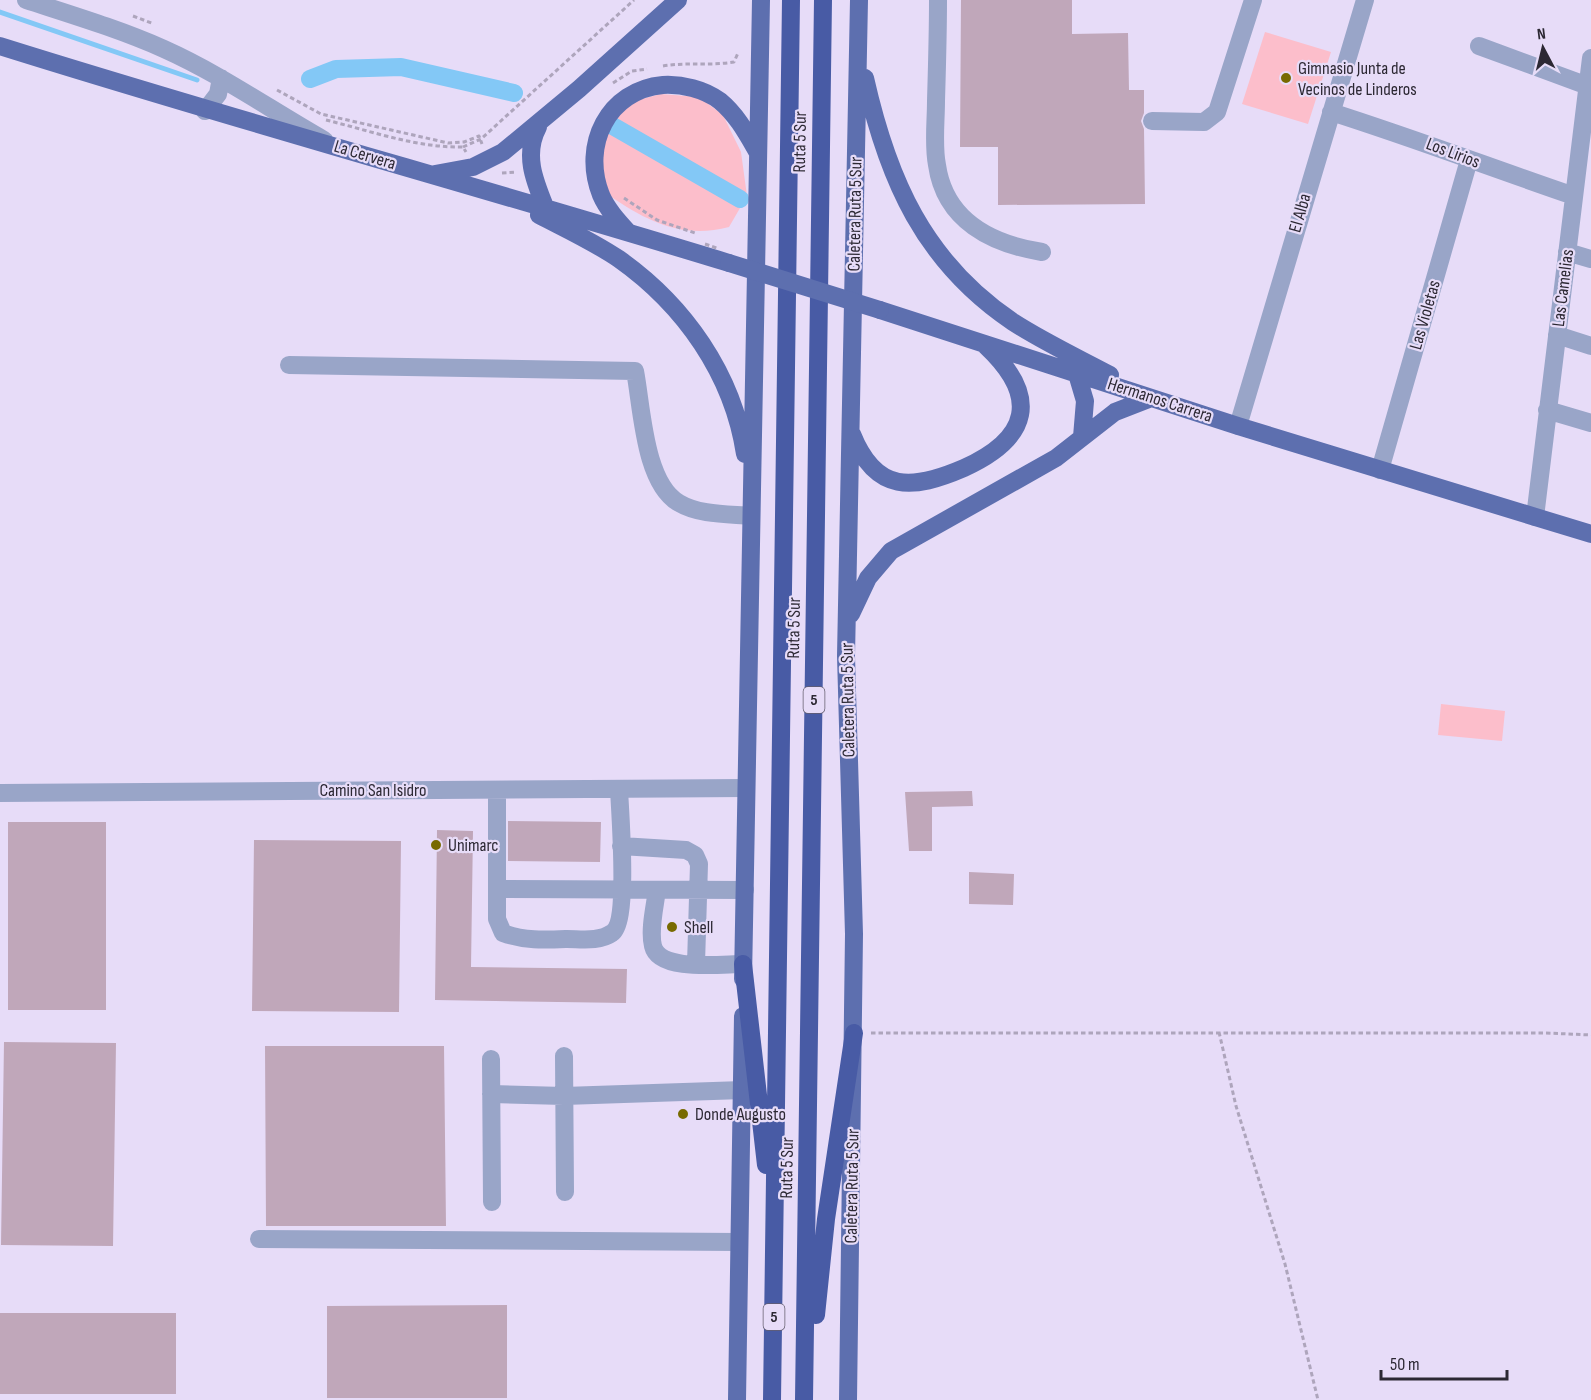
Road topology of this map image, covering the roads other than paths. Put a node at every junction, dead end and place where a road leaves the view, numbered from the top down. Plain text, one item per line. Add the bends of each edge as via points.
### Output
1 (26, 0) edge
2 (678, 0) edge
3 (761, 0) edge
4 (791, 0) edge
5 (823, 0) edge
6 (859, 0) edge
7 (938, 0) edge
8 (1254, 0) edge
9 (1365, 0) edge
10 (858, 38) junction
11 (0, 46) edge
12 (1479, 46) dead end
13 (1591, 58) edge
14 (222, 78) junction
15 (1588, 86) junction
16 (205, 111) junction
17 (1331, 112) junction
18 (542, 120) junction
19 (1152, 121) dead end
20 (334, 145) junction
21 (758, 154) junction
22 (1469, 160) junction
23 (430, 175) junction
24 (1574, 195) junction
25 (506, 197) junction
26 (546, 209) junction
27 (628, 232) junction
28 (1042, 252) dead end
29 (1567, 252) junction
30 (1591, 259) edge
31 (729, 263) joint
32 (1557, 335) junction
33 (985, 344) junction
34 (1591, 346) edge
35 (289, 364) dead end
36 (1077, 374) junction
37 (1151, 398) junction
38 (1547, 410) junction
39 (1591, 423) edge
40 (1238, 426) junction
41 (851, 430) junction
42 (1082, 437) junction
43 (1380, 470) junction
44 (751, 498) junction
45 (751, 516) junction
46 (1535, 517) junction
47 (1591, 534) edge
48 (847, 627) junction
49 (746, 788) junction
50 (619, 789) junction
51 (497, 790) junction
52 (0, 793) edge
53 (621, 846) junction
54 (498, 889) junction
55 (622, 890) junction
56 (657, 890) junction
57 (699, 890) junction
58 (745, 890) junction
59 (696, 964) junction
60 (743, 964) junction
61 (854, 1033) junction
62 (564, 1056) dead end
63 (491, 1059) dead end
64 (742, 1089) junction
65 (491, 1094) junction
66 (564, 1096) junction
67 (565, 1192) dead end
68 (492, 1202) dead end
69 (775, 1234) junction
70 (259, 1239) dead end
71 (740, 1242) junction
72 (737, 1400) edge
73 (772, 1400) edge
74 (805, 1400) edge
75 (848, 1400) edge

1 - 14 street via 134,36
2 - 18 main road
3 - 21 main road
4 - 69 highway, Ruta 5 Sur / 5
5 - 74 highway, Ruta 5 Sur / 5
6 - 10 main road, Caletera Ruta 5 Sur
7 - 28 street via 936,153 942,184 960,213 981,233
8 - 19 street via 1217,112 1198,122
9 - 17 street, El Alba
10 - 37 main road via 886,156 910,212 935,250 964,282 1014,323
10 - 41 main road, Caletera Ruta 5 Sur
11 - 16 main road, La Cervera
12 - 15 street
13 - 15 street, Las Camelias
14 - 16 street via 218,94
14 - 20 street
15 - 24 street, Las Camelias
16 - 20 main road, La Cervera
17 - 22 street, Los Lirios via 1427,142
17 - 40 street, El Alba
18 - 23 main road via 509,148 479,165
18 - 26 main road via 530,145 532,169
20 - 23 main road, La Cervera
21 - 27 main road via 734,114 704,92 672,85 641,89 618,103 601,129 595,165 601,195
21 - 44 main road
22 - 24 street, Los Lirios
22 - 43 street, Las Violetas
23 - 25 main road, La Cervera
24 - 29 street, Las Camelias
25 - 26 main road, La Cervera
25 - 44 main road via 616,258 656,289 689,326 729,396 744,448
26 - 27 main road, La Cervera
27 - 31 main road, La Cervera
29 - 30 street
29 - 32 street, Las Camelias
31 - 33 main road, Hermanos Carrera, bridge
32 - 34 street
32 - 38 street, Las Camelias
33 - 36 main road, Hermanos Carrera
33 - 41 main road via 1007,368 1020,402 1015,430 996,451 938,479 908,484 878,472 862,453
35 - 45 street via 635,371 651,463 662,487 678,503 703,512
36 - 37 main road, Hermanos Carrera
36 - 42 main road via 1084,401
37 - 40 main road, Hermanos Carrera
37 - 42 main road via 1115,412
38 - 39 street
38 - 46 street, Las Camelias
40 - 43 main road, Hermanos Carrera
41 - 48 main road, Caletera Ruta 5 Sur
42 - 48 main road via 1056,458 891,551 865,584
43 - 46 main road, Hermanos Carrera
44 - 45 main road
45 - 49 main road
46 - 47 main road, Hermanos Carrera
48 - 61 main road, Caletera Ruta 5 Sur
49 - 50 street, Camino San Isidro
49 - 58 main road
50 - 51 street, Camino San Isidro
50 - 53 street
51 - 52 street, Camino San Isidro
51 - 54 street
53 - 55 street
53 - 57 street via 686,850 695,855
54 - 55 street
54 - 55 street via 497,919 503,933 522,940 598,939 612,933 619,925
55 - 56 street
56 - 57 street
56 - 59 street via 652,945 658,957 669,963
57 - 58 street
57 - 59 street
58 - 60 main road
59 - 60 street
60 - 64 main road
60 - 69 highway
61 - 74 highway via 826,1219
61 - 75 main road, Caletera Ruta 5 Sur
62 - 66 street
63 - 65 street
64 - 66 street
64 - 71 main road
65 - 66 street
65 - 68 street
66 - 67 street
69 - 73 highway, Ruta 5 Sur / 5
70 - 71 street
71 - 72 main road

